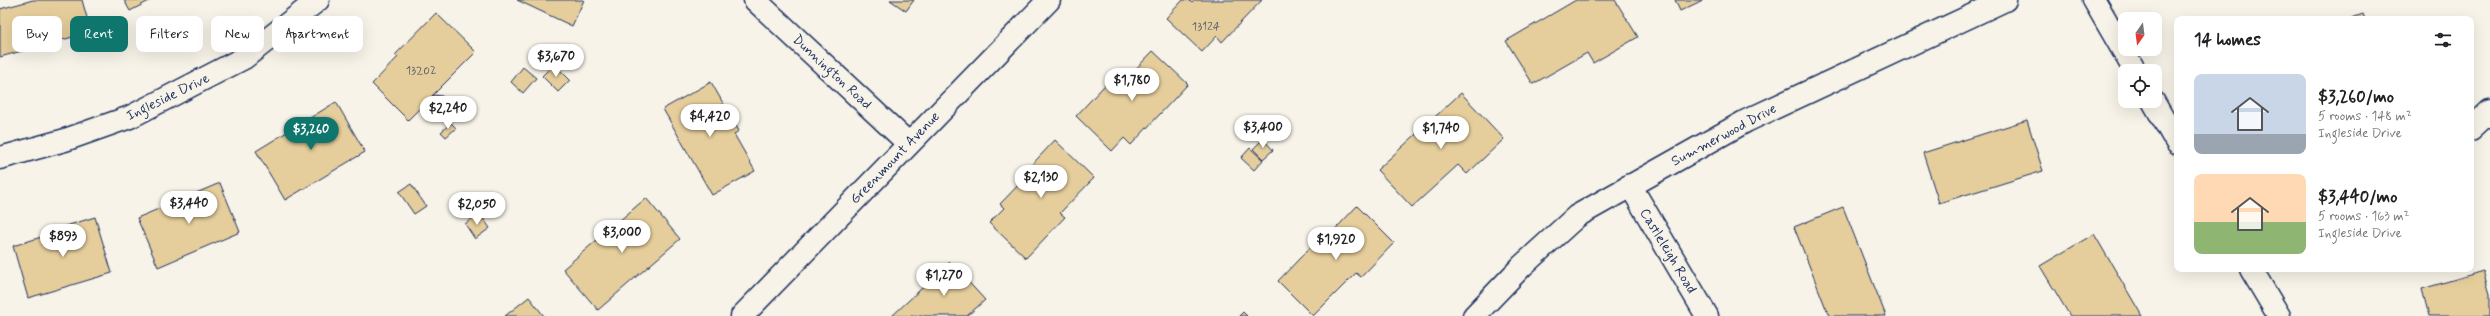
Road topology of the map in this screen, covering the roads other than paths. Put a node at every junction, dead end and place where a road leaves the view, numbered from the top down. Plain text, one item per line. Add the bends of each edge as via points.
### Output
1 (318, 0) edge
2 (755, 0) edge
3 (1049, 0) edge
4 (2005, 0) edge
5 (2094, 0) edge
6 (2131, 64) edge
7 (2156, 108) edge
8 (2490, 111) edge
9 (2474, 126) edge
10 (2174, 138) edge
11 (909, 144) junction
12 (0, 158) edge
13 (1630, 185) junction
14 (2253, 272) edge
15 (742, 316) edge
16 (1474, 316) edge
17 (1707, 316) edge
18 (2279, 316) edge

1 - 12 street, Ingleside Drive via 244,58 130,117 65,140
2 - 11 street, Dunnington Road
3 - 11 street, Greenmount Avenue
4 - 13 street, Summerwood Drive via 1746,121
5 - 6 street
7 - 10 street
8 - 9 street
11 - 15 street, Greenmount Avenue
13 - 16 street, Summerwood Drive via 1576,216 1522,266
13 - 17 street, Castleleigh Road
14 - 18 street

